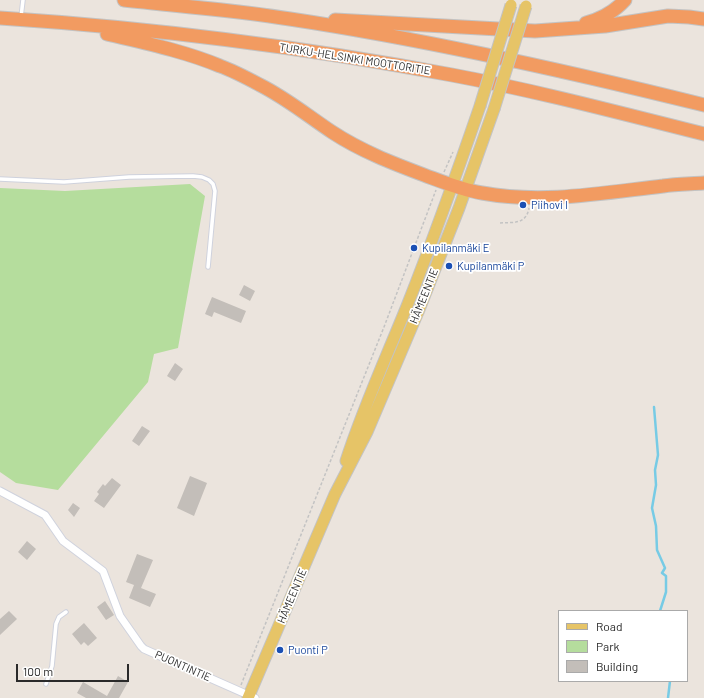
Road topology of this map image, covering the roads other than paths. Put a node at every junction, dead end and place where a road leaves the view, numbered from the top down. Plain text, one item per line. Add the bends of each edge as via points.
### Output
1 (23, 0) edge
2 (124, 0) edge
3 (625, 0) edge
4 (512, 3) edge
5 (527, 3) edge
6 (0, 18) edge
7 (289, 19) junction
8 (704, 19) edge
9 (21, 20) junction
10 (60, 23) junction
11 (571, 28) junction
12 (704, 106) edge
13 (704, 134) edge
14 (0, 179) edge
15 (704, 183) edge
16 (452, 186) junction
17 (466, 189) junction
18 (208, 267) dead end
19 (0, 491) edge
20 (335, 494) junction
21 (66, 612) dead end
22 (46, 684) dead end
23 (251, 697) edge

1 - 9 lane
2 - 7 highway
3 - 11 highway via 595,21
4 - 16 main road, HÄMEENTIE, bridge
5 - 17 main road, HÄMEENTIE, bridge
6 - 9 highway, TURKU-HELSINKI MOOTTORITIE
7 - 11 highway via 379,21 535,31
7 - 12 highway via 450,47 624,85
8 - 11 highway via 668,16 605,26
9 - 10 highway, TURKU-HELSINKI MOOTTORITIE
10 - 13 highway, TURKU-HELSINKI MOOTTORITIE via 249,43 452,75 551,96
10 - 16 highway via 220,65 284,98 357,147
14 - 18 lane via 64,182 129,177 206,178 213,184 215,191
15 - 17 highway via 562,198 506,196
16 - 17 highway
16 - 20 main road, HÄMEENTIE via 407,306 357,427
17 - 20 main road, HÄMEENTIE via 367,432
19 - 23 street, PUONTINTIE via 45,514 63,541 103,571 120,616 144,649
20 - 23 main road, HÄMEENTIE
21 - 22 lane via 59,617 56,624 52,666

